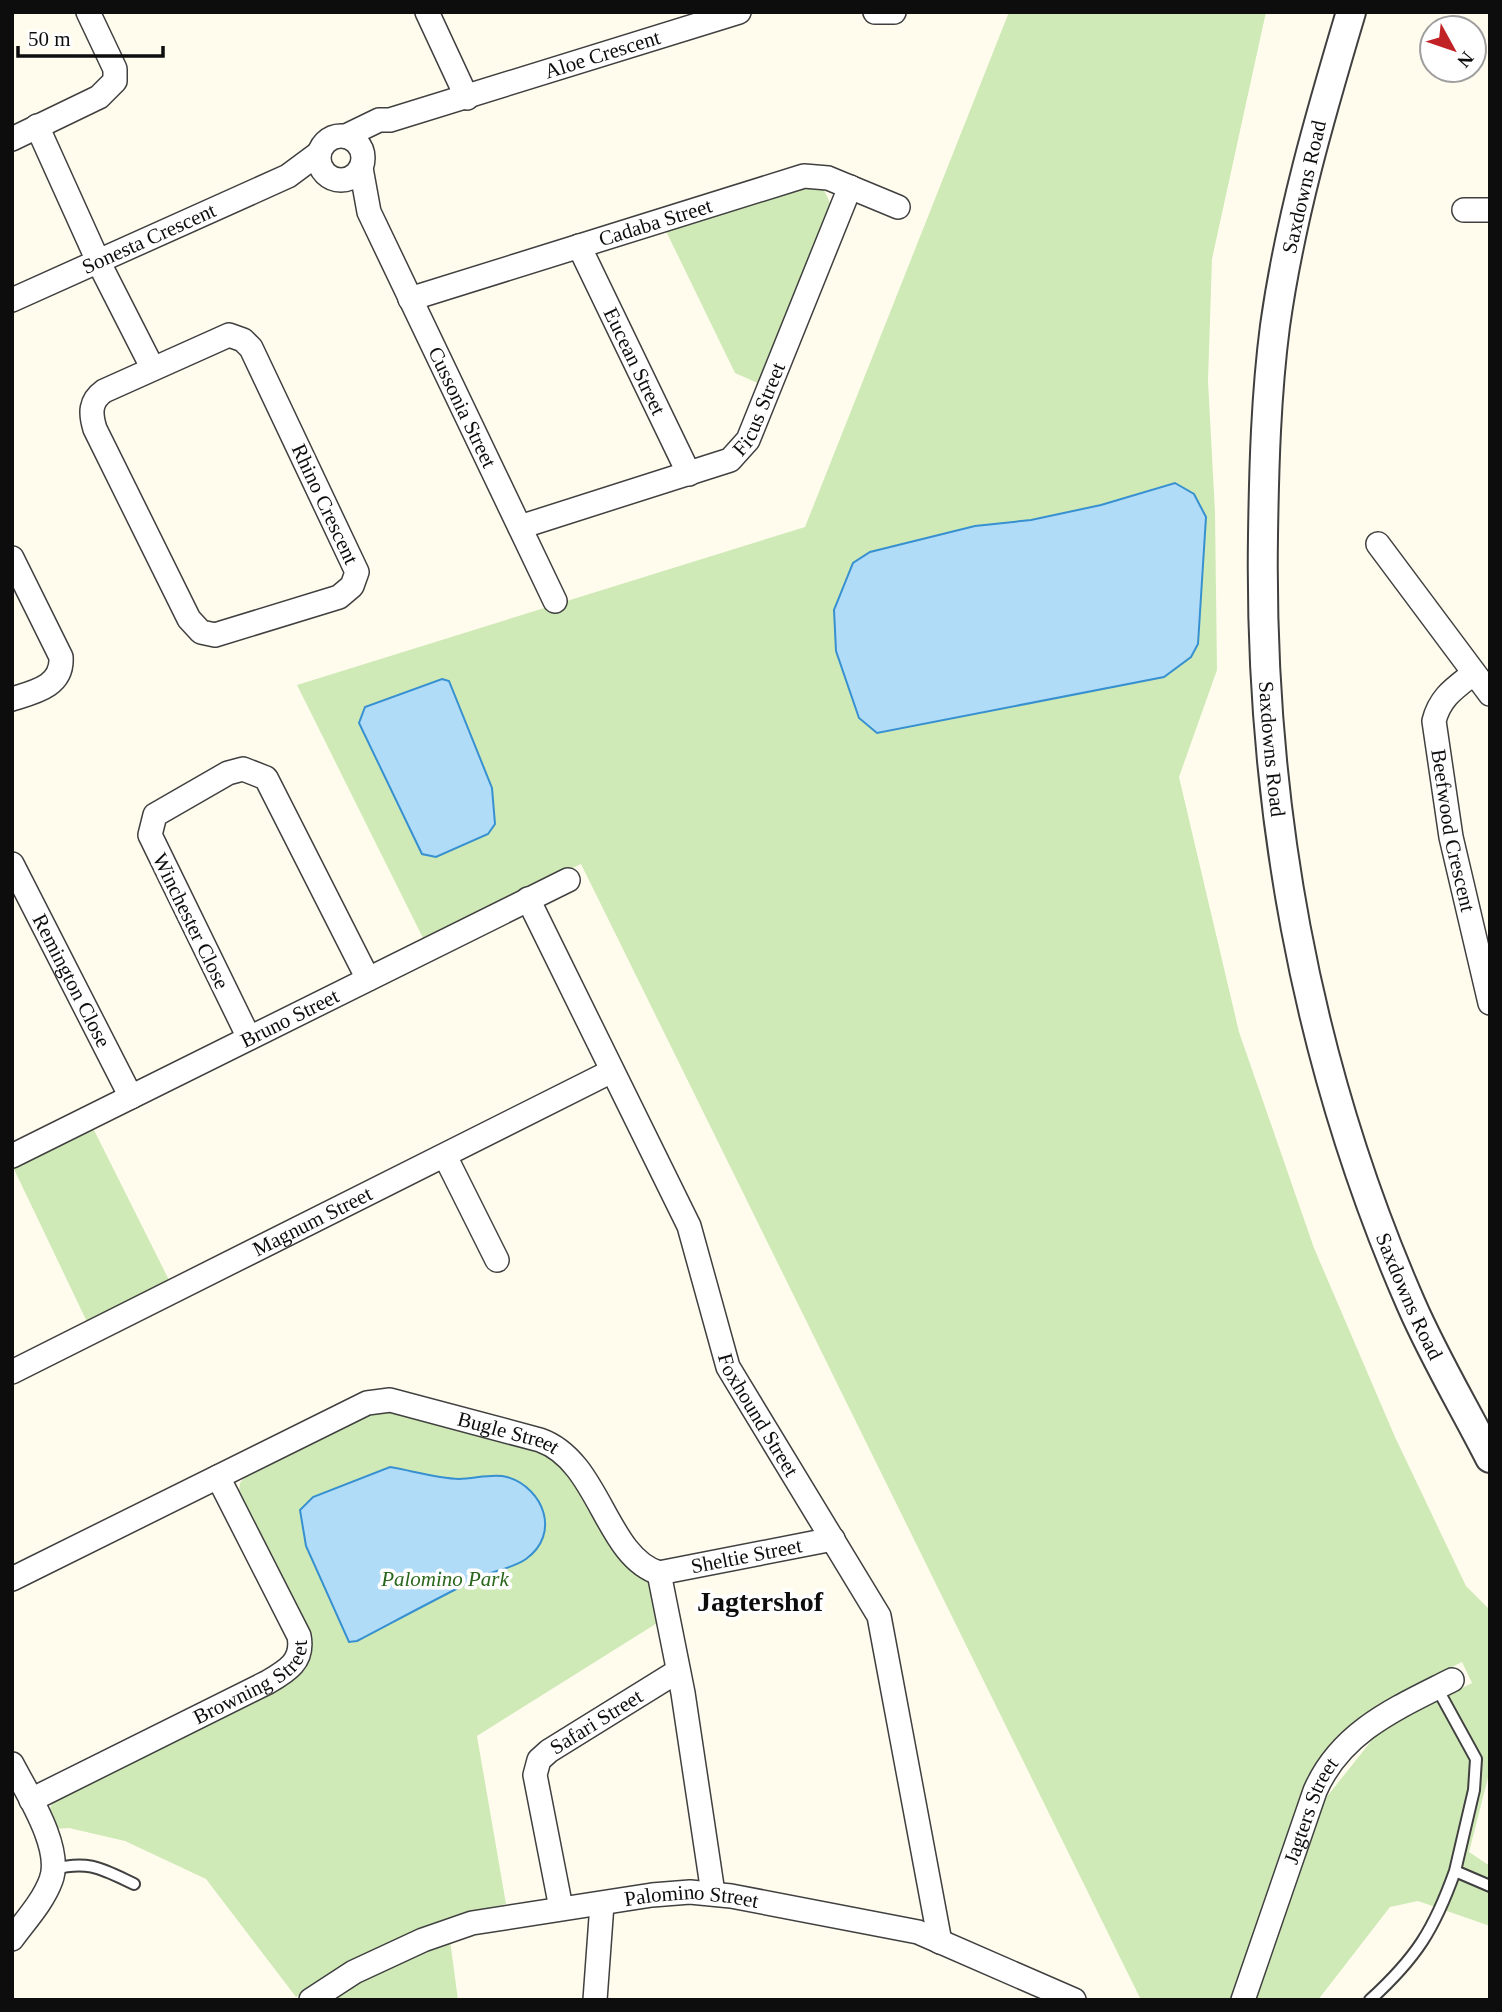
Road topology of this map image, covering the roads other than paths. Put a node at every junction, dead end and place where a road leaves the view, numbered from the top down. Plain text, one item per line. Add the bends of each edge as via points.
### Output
1 (88, 12) edge
2 (427, 12) edge
3 (739, 12) edge
4 (875, 12) edge
5 (894, 12) edge
6 (1350, 12) edge
7 (467, 98) junction
8 (37, 126) junction
9 (12, 139) edge
10 (356, 152) junction
11 (328, 168) junction
12 (850, 187) junction
13 (898, 207) dead end
14 (1464, 210) dead end
15 (1490, 210) edge
16 (369, 212) junction
17 (579, 246) junction
18 (98, 261) junction
19 (410, 299) junction
20 (12, 300) edge
21 (152, 368) junction
22 (689, 474) junction
23 (520, 527) junction
24 (1378, 544) dead end
25 (12, 558) edge
26 (555, 601) dead end
27 (1474, 673) junction
28 (1490, 694) edge
29 (12, 699) edge
30 (12, 864) edge
31 (568, 880) dead end
32 (528, 900) junction
33 (368, 979) junction
34 (1490, 1003) edge
35 (249, 1038) junction
36 (612, 1071) junction
37 (131, 1097) junction
38 (12, 1156) edge
39 (445, 1156) junction
40 (497, 1260) dead end
41 (12, 1372) edge
42 (1490, 1458) edge
43 (218, 1477) junction
44 (833, 1539) junction
45 (659, 1573) junction
46 (12, 1579) edge
47 (678, 1671) junction
48 (1444, 1684) joint
49 (12, 1764) edge
50 (31, 1800) junction
51 (54, 1870) junction
52 (1455, 1871) junction
53 (134, 1884) dead end
54 (1490, 1886) edge
55 (713, 1893) junction
56 (602, 1904) junction
57 (561, 1908) junction
58 (12, 1939) edge
59 (940, 1942) junction
60 (312, 2000) edge
61 (595, 2000) edge
62 (1074, 2000) edge
63 (1243, 2000) edge
64 (1370, 2000) edge

1 - 8 street via 115,69 115,81 99,97
2 - 7 street
3 - 7 street, Aloe Crescent
4 - 5 street
6 - 42 street, Saxdowns Road via 1304,172 1275,326 1264,453 1262,620 1274,801 1301,966 1349,1141 1411,1305
7 - 10 street, Aloe Crescent via 379,120
8 - 9 street
8 - 18 street
10 - 11 street via 352,177
10 - 11 street via 329,139
10 - 16 street, Cussonia Street
11 - 16 street, Cussonia Street
11 - 18 street, Sonesta Crescent via 300,178 288,176
12 - 13 street, Cadaba Street
12 - 17 street, Cadaba Street via 828,178 804,176
12 - 22 street, Ficus Street via 744,447 730,460
14 - 15 street
16 - 19 street, Cussonia Street
17 - 19 street, Cadaba Street
17 - 22 street, Eucean Street
18 - 20 street, Sonesta Crescent
18 - 21 street
19 - 23 street, Cussonia Street
21 - 21 street, Rhino Crescent via 229,335 247,344 355,564 356,579 347,592 227,634 201,632 189,619 92,420 97,396
22 - 23 street, Ficus Street
23 - 26 street, Cussonia Street
24 - 27 street
25 - 29 street via 62,667 54,682
27 - 28 street
27 - 34 street, Beefwood Crescent via 1447,694 1434,721 1451,837
30 - 37 street, Remington Close
31 - 32 street, Bruno Street
32 - 33 street, Bruno Street
32 - 36 street, Foxhound Street
33 - 35 street, Bruno Street
33 - 35 street, Winchester Close via 266,778 243,769 228,774 166,806 155,815 150,835
35 - 37 street, Bruno Street
36 - 39 street, Magnum Street
36 - 44 street, Foxhound Street via 689,1226 728,1367
37 - 38 street, Bruno Street
39 - 40 street
39 - 41 street, Magnum Street
43 - 45 street, Bugle Street via 367,1404 403,1402 559,1449 574,1463 635,1559
43 - 46 street, Bugle Street
43 - 50 street, Browning Street via 299,1636 297,1661 268,1682
44 - 45 street, Sheltie Street
44 - 59 street, Foxhound Street via 872,1600 884,1631
45 - 47 street
47 - 55 street
47 - 57 street, Safari Street via 549,1751 537,1765 535,1775
48 - 52 lane via 1476,1759 1474,1790
48 - 63 street, Jagters Street via 1361,1730 1326,1768
49 - 50 street
50 - 51 street via 48,1838
51 - 53 lane via 76,1863 92,1865
51 - 58 street via 43,1897
52 - 54 lane
52 - 64 lane via 1428,1936
55 - 56 street, Palomino Street via 652,1895
55 - 59 street, Palomino Street via 888,1924
56 - 57 street, Palomino Street
56 - 61 street
57 - 60 street, Palomino Street via 472,1923 423,1940 354,1972
59 - 62 street, Palomino Street

